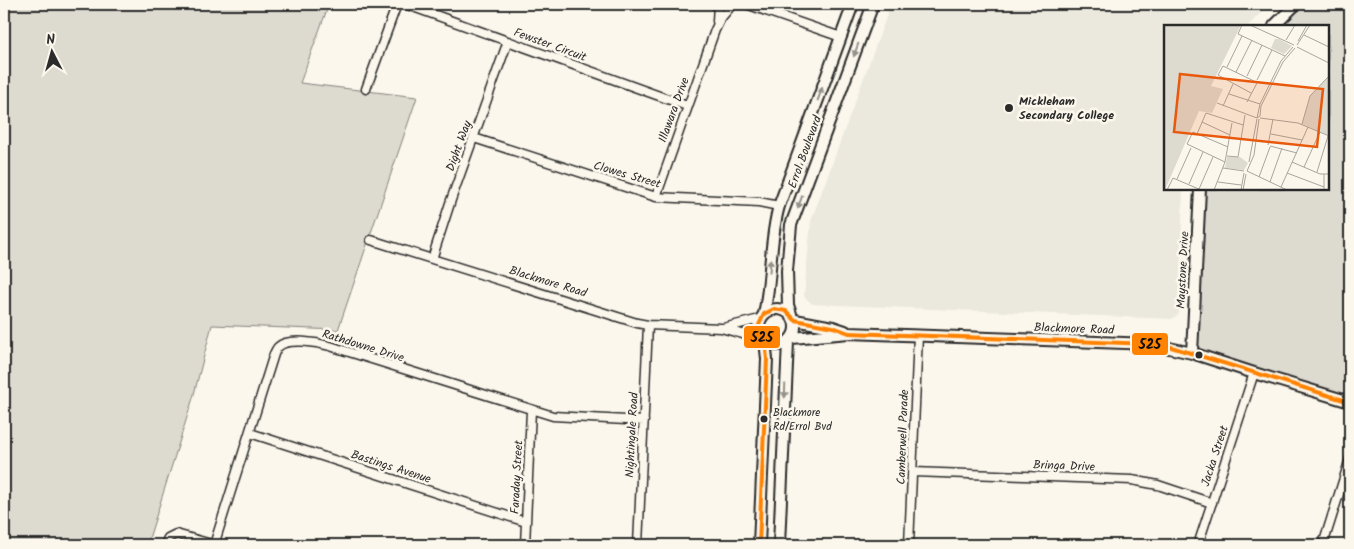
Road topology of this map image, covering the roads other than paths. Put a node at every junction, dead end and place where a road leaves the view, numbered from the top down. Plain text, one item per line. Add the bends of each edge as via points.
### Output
1 (397, 4) edge
2 (405, 4) edge
3 (719, 4) edge
4 (746, 4) edge
5 (756, 4) edge
6 (853, 4) edge
7 (873, 4) edge
8 (1296, 4) edge
9 (735, 5) edge
10 (768, 10) junction
11 (1275, 25) edge
12 (715, 30) junction
13 (841, 37) junction
14 (508, 41) junction
15 (366, 89) dead end
16 (687, 106) junction
17 (474, 138) junction
18 (1200, 190) edge
19 (656, 197) junction
20 (779, 206) junction
21 (371, 240) dead end
22 (432, 259) junction
23 (762, 317) junction
24 (793, 317) junction
25 (648, 325) junction
26 (721, 328) junction
27 (849, 333) junction
28 (918, 334) junction
29 (763, 339) junction
30 (790, 340) junction
31 (1192, 353) junction
32 (1254, 373) junction
33 (1350, 402) edge
34 (531, 410) junction
35 (644, 421) junction
36 (250, 433) junction
37 (1350, 459) edge
38 (913, 472) junction
39 (1212, 503) junction
40 (526, 522) junction
41 (909, 544) edge
42 (165, 545) edge
43 (214, 545) edge
44 (525, 545) edge
45 (638, 545) edge
46 (759, 545) edge
47 (779, 545) edge
48 (1198, 545) edge
49 (1323, 545) edge

1 - 15 street
2 - 14 street, Fewster Circuit
3 - 9 street
3 - 12 street, Illawara Drive
4 - 10 street
5 - 10 street
6 - 13 street, Errol Boulevard
7 -> 24 street, Errol Boulevard via 792,225 787,272 788,305
8 - 11 street
9 - 12 street, Illawara Drive via 721,18
10 - 13 street
12 - 16 street, Illawara Drive
20 -> 13 street, Errol Boulevard
14 - 16 street, Fewster Circuit
14 - 17 street, Dight Way
16 - 19 street, Illawara Drive
17 - 19 street, Clowes Street
17 - 22 street, Dight Way
18 - 31 street, Maystone Drive
19 - 20 street, Clowes Street via 759,202
23 -> 20 street, Errol Boulevard via 768,297 772,237
21 - 22 street, Blackmore Road
22 - 25 street, Blackmore Road
23 - 24 street via 774,309
23 - 26 street, Blackmore Road
23 - 29 street via 759,325
24 - 27 street, Blackmore Road
24 - 30 street via 796,326
25 - 26 street, Blackmore Road
25 - 35 street, Nightingale Road
26 - 29 street, Blackmore Road
27 - 28 street, Blackmore Road
27 - 30 street, Blackmore Road
28 - 31 street, Blackmore Road via 1151,344
28 - 38 street, Camberwell Parade
29 - 30 street via 776,346
29 - 46 street via 767,359
30 -> 47 street
31 - 32 street, Blackmore Road
32 - 33 street, Blackmore Road
32 - 39 street, Jacka Street
34 - 35 street, Rathdowne Drive via 553,416
34 - 36 street, Rathdowne Drive via 330,346 292,342 283,343 274,354
34 - 40 street, Faraday Street
35 - 45 street, Nightingale Road
36 - 40 street, Bastings Avenue
36 - 43 street, Rathdowne Drive
37 - 49 street
38 - 39 street, Bringa Drive via 1132,480
38 - 41 street, Camberwell Parade
39 - 48 street, Jacka Street
40 - 44 street, Faraday Street
42 - 43 street via 168,538 176,534

